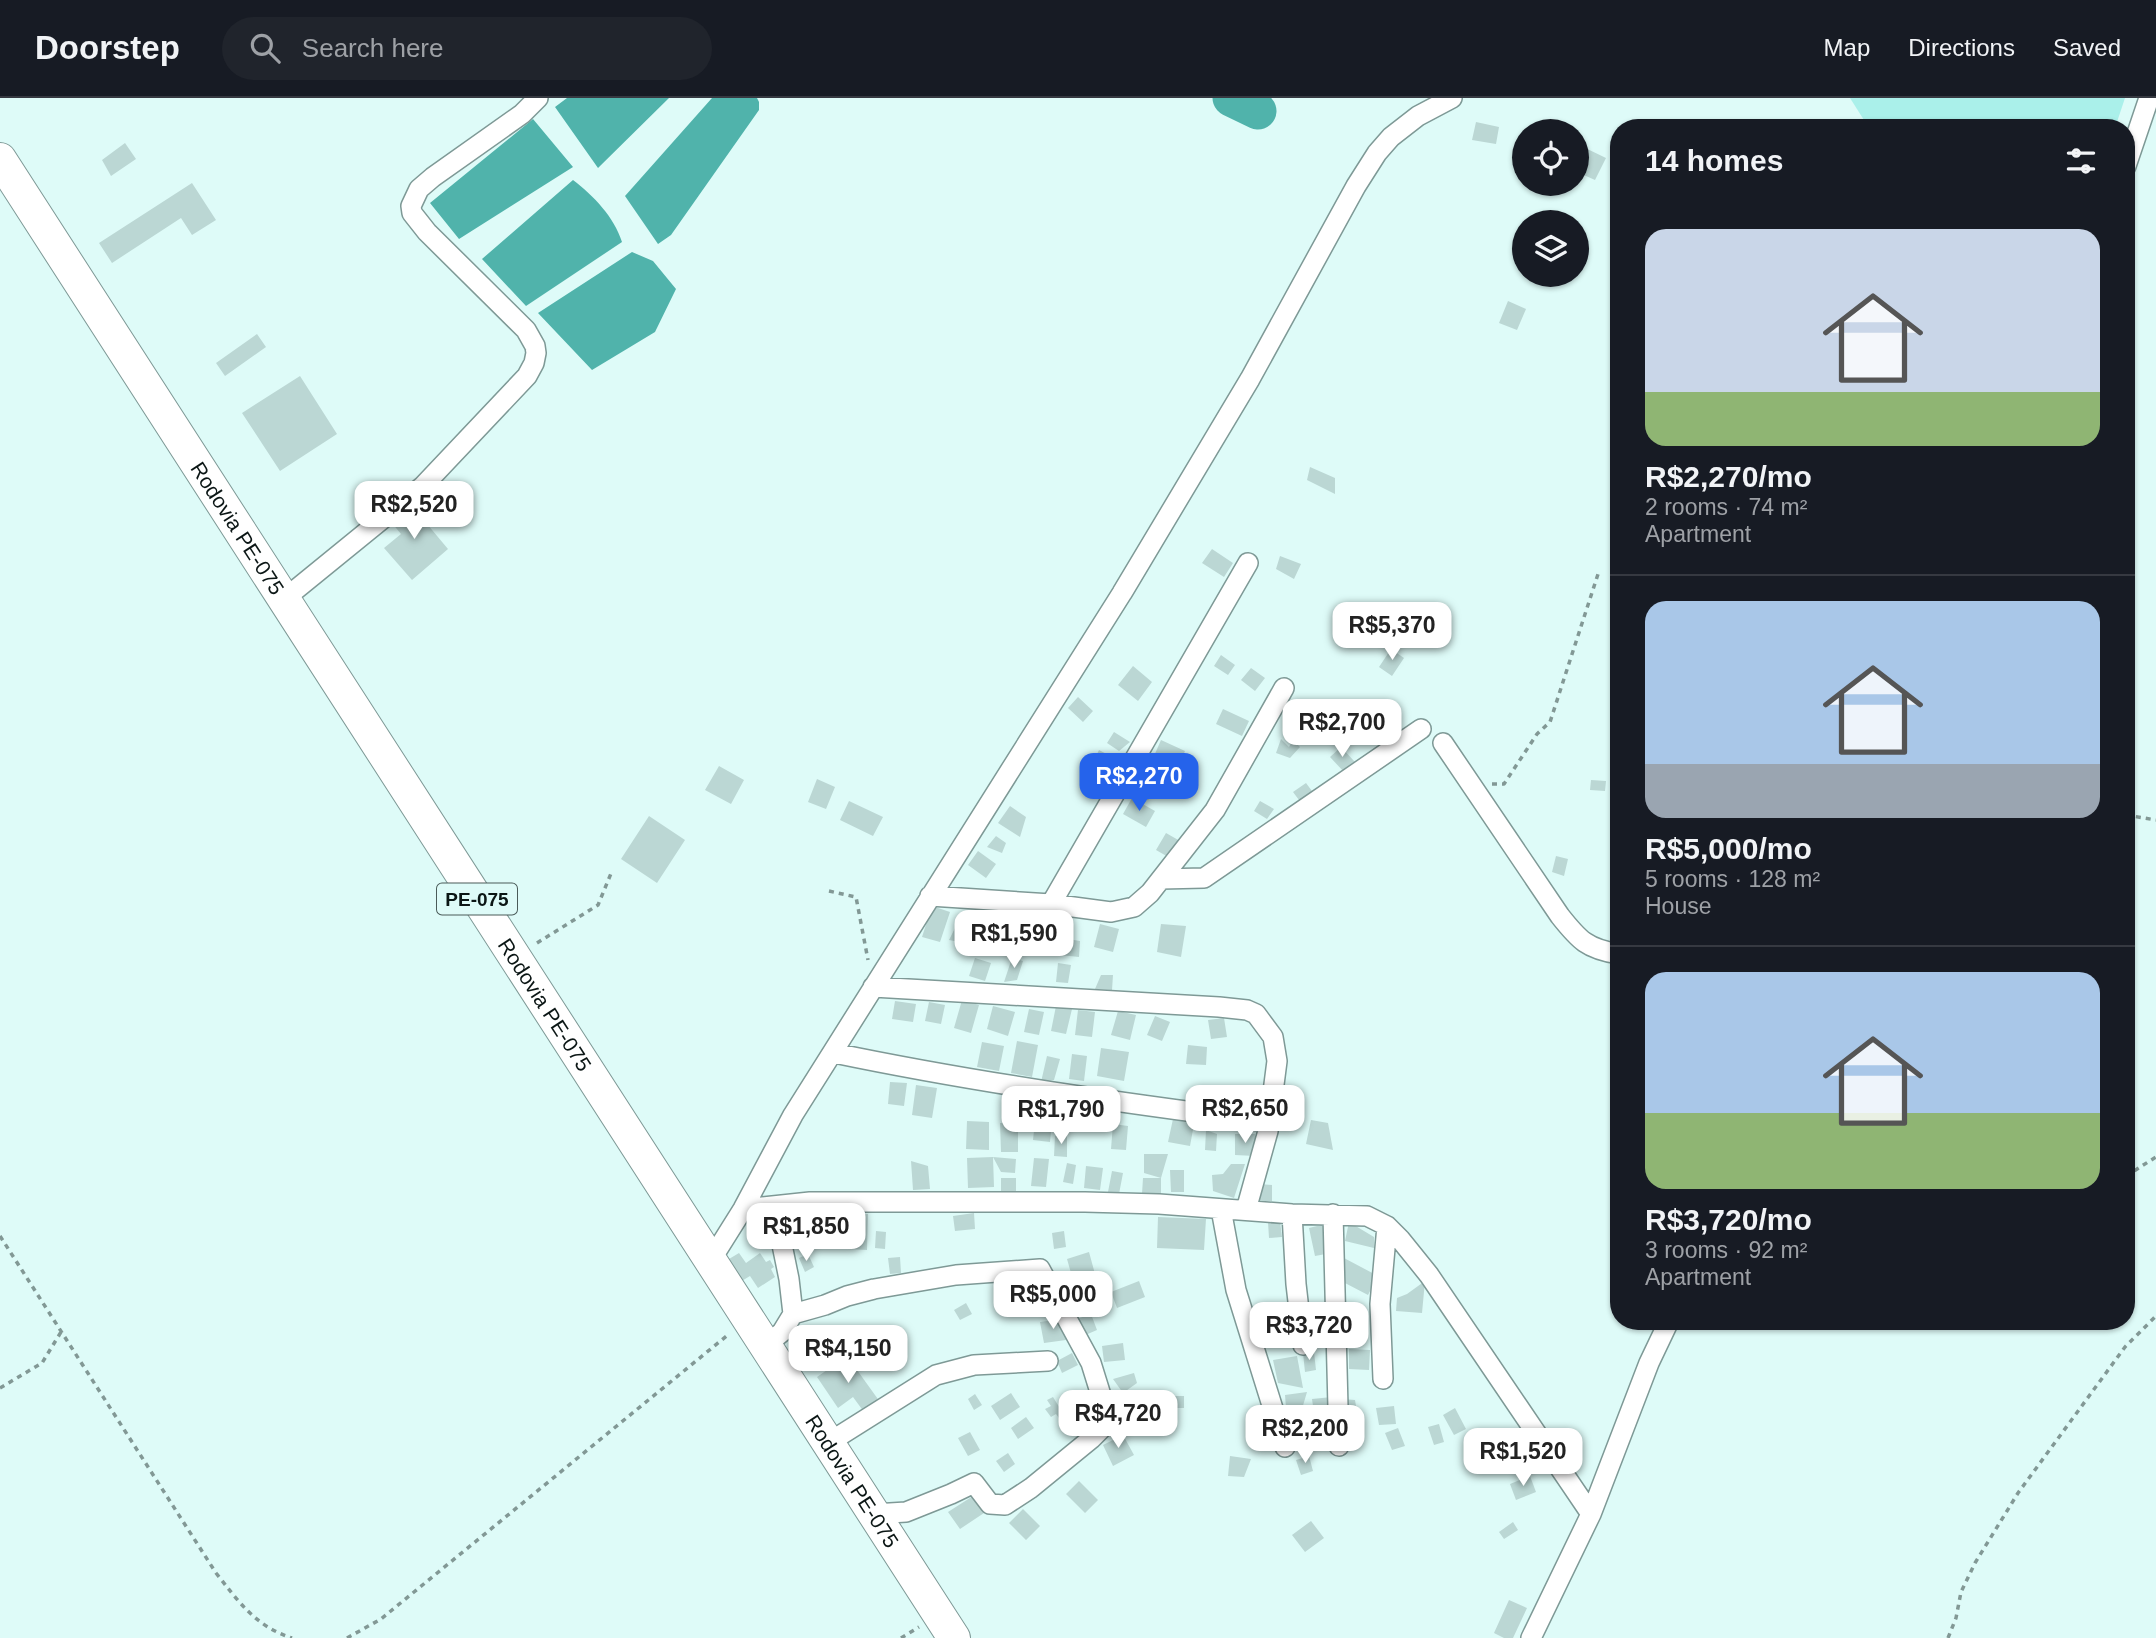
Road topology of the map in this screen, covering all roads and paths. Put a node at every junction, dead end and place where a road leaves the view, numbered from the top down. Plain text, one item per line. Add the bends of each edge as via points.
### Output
1 (538, 98) edge
2 (1452, 98) edge
3 (2150, 111) edge
4 (2135, 145) edge
5 (0, 159) edge
6 (1248, 563) dead end
7 (1599, 571) dead end
8 (283, 600) junction
9 (1284, 688) dead end
10 (1421, 729) dead end
11 (1443, 743) dead end
12 (1469, 782) junction
13 (2135, 816) edge
14 (2156, 820) edge
15 (612, 871) dead end
16 (1161, 879) junction
17 (830, 891) dead end
18 (930, 896) junction
19 (1051, 904) junction
20 (1610, 952) edge
21 (514, 956) junction
22 (873, 986) junction
23 (834, 1053) junction
24 (1269, 1122) junction
25 (2156, 1157) edge
26 (2135, 1170) edge
27 (743, 1209) junction
28 (1222, 1209) junction
29 (1246, 1210) junction
30 (1292, 1214) junction
31 (1333, 1214) junction
32 (1387, 1226) junction
33 (779, 1230) dead end
34 (0, 1236) edge
35 (711, 1260) junction
36 (793, 1314) junction
37 (2156, 1316) edge
38 (747, 1319) junction
39 (1665, 1330) edge
40 (61, 1332) junction
41 (1303, 1345) dead end
42 (765, 1346) junction
43 (1048, 1362) dead end
44 (1383, 1379) dead end
45 (0, 1388) edge
46 (828, 1443) junction
47 (1339, 1446) dead end
48 (1285, 1447) dead end
49 (874, 1514) junction
50 (1591, 1514) junction
51 (292, 1638) edge
52 (347, 1638) edge
53 (954, 1638) edge
54 (1531, 1638) edge
55 (1948, 1638) edge

1 - 8 street via 433,177 419,189 411,206 427,232 526,330 535,346 534,363 527,376 423,486
2 - 18 street via 1418,116 1377,153 1251,379
3 - 4 street
5 - 8 main road, Rodovia PE-075 / PE-075
6 - 19 street
7 - 12 path via 1550,722 1504,785
8 - 21 main road, Rodovia PE-075 / PE-075
9 - 16 street via 1215,810
10 - 16 street via 1204,878
11 - 12 street
12 - 20 street via 1577,937
13 - 14 path
15 - 21 path via 598,905
16 - 19 street via 1134,907 1124,910
17 - 22 path via 856,897
18 - 19 street
18 - 22 street
21 - 35 main road, Rodovia PE-075 / PE-075
22 - 23 street
22 - 24 street via 1247,1010 1256,1014 1273,1037 1277,1061
23 - 24 street via 1073,1097
23 - 27 street via 793,1115
24 - 29 street
25 - 26 path
27 - 28 street via 810,1202 1072,1202
27 - 35 street
28 - 29 street
28 - 48 street via 1236,1290
29 - 30 street
30 - 31 street
30 - 41 street
31 - 32 street via 1367,1216
31 - 47 street
32 - 44 street via 1380,1304
32 - 50 street via 1429,1275
33 - 36 street
34 - 40 path
35 - 38 main road, Rodovia PE-075 / PE-075
36 - 42 street via 782,1332
36 - 49 street via 874,1289 956,1275 1040,1269 1091,1363 1109,1421 1031,1488 1005,1505 990,1504 974,1483 906,1511
37 - 55 path via 2125,1348 2018,1493 1961,1592
38 - 42 main road, Rodovia PE-075 / PE-075
38 - 52 path via 381,1619
39 - 50 street
40 - 45 path via 43,1363
40 - 51 path via 216,1573 247,1612
42 - 46 main road, Rodovia PE-075 / PE-075
43 - 46 street via 974,1365 936,1375
46 - 49 main road, Rodovia PE-075 / PE-075
49 - 53 main road, Rodovia PE-075 / PE-075
50 - 54 street

